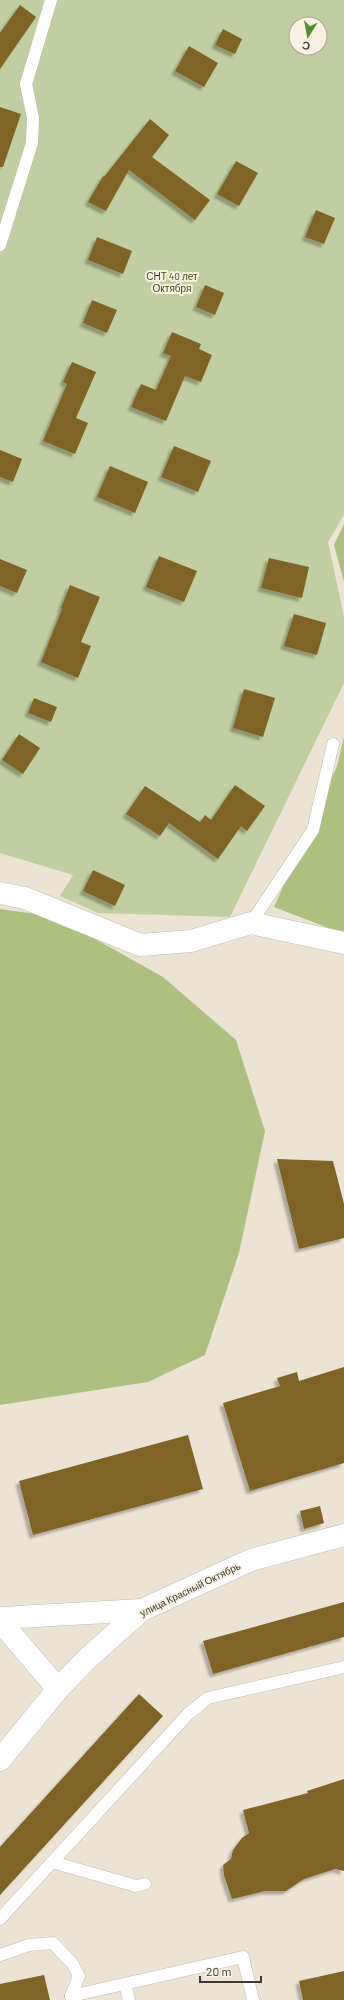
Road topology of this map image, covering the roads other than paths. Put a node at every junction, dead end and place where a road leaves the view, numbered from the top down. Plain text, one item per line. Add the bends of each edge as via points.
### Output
1 (51, 0) edge
2 (0, 245) edge
3 (332, 744) dead end
4 (0, 893) edge
5 (251, 923) junction
6 (344, 943) edge
7 (344, 1535) edge
8 (142, 1610) junction
9 (0, 1618) edge
10 (0, 1621) edge
11 (344, 1666) edge
12 (58, 1689) junction
13 (0, 1760) edge
14 (52, 1862) junction
15 (145, 1884) dead end
16 (0, 1919) edge
17 (0, 1955) edge
18 (125, 1984) junction
19 (72, 1998) edge
20 (129, 2000) edge
21 (254, 2000) edge

1 - 2 lane via 26,84 33,118 32,143
3 - 5 lane via 313,830
4 - 5 street via 26,898 140,945 191,941
5 - 6 street
7 - 8 street, улица Красный Октябрь via 251,1560
8 - 9 street
8 - 12 street, улица Красный Октябрь via 89,1657
10 - 12 street
11 - 14 lane via 208,1698 188,1714
12 - 13 street, улица Красный Октябрь
14 - 15 lane via 136,1886
14 - 16 lane
17 - 19 lane via 29,1945 53,1943 72,1962 79,1976
18 - 19 lane
18 - 20 lane
18 - 21 lane via 243,1957

